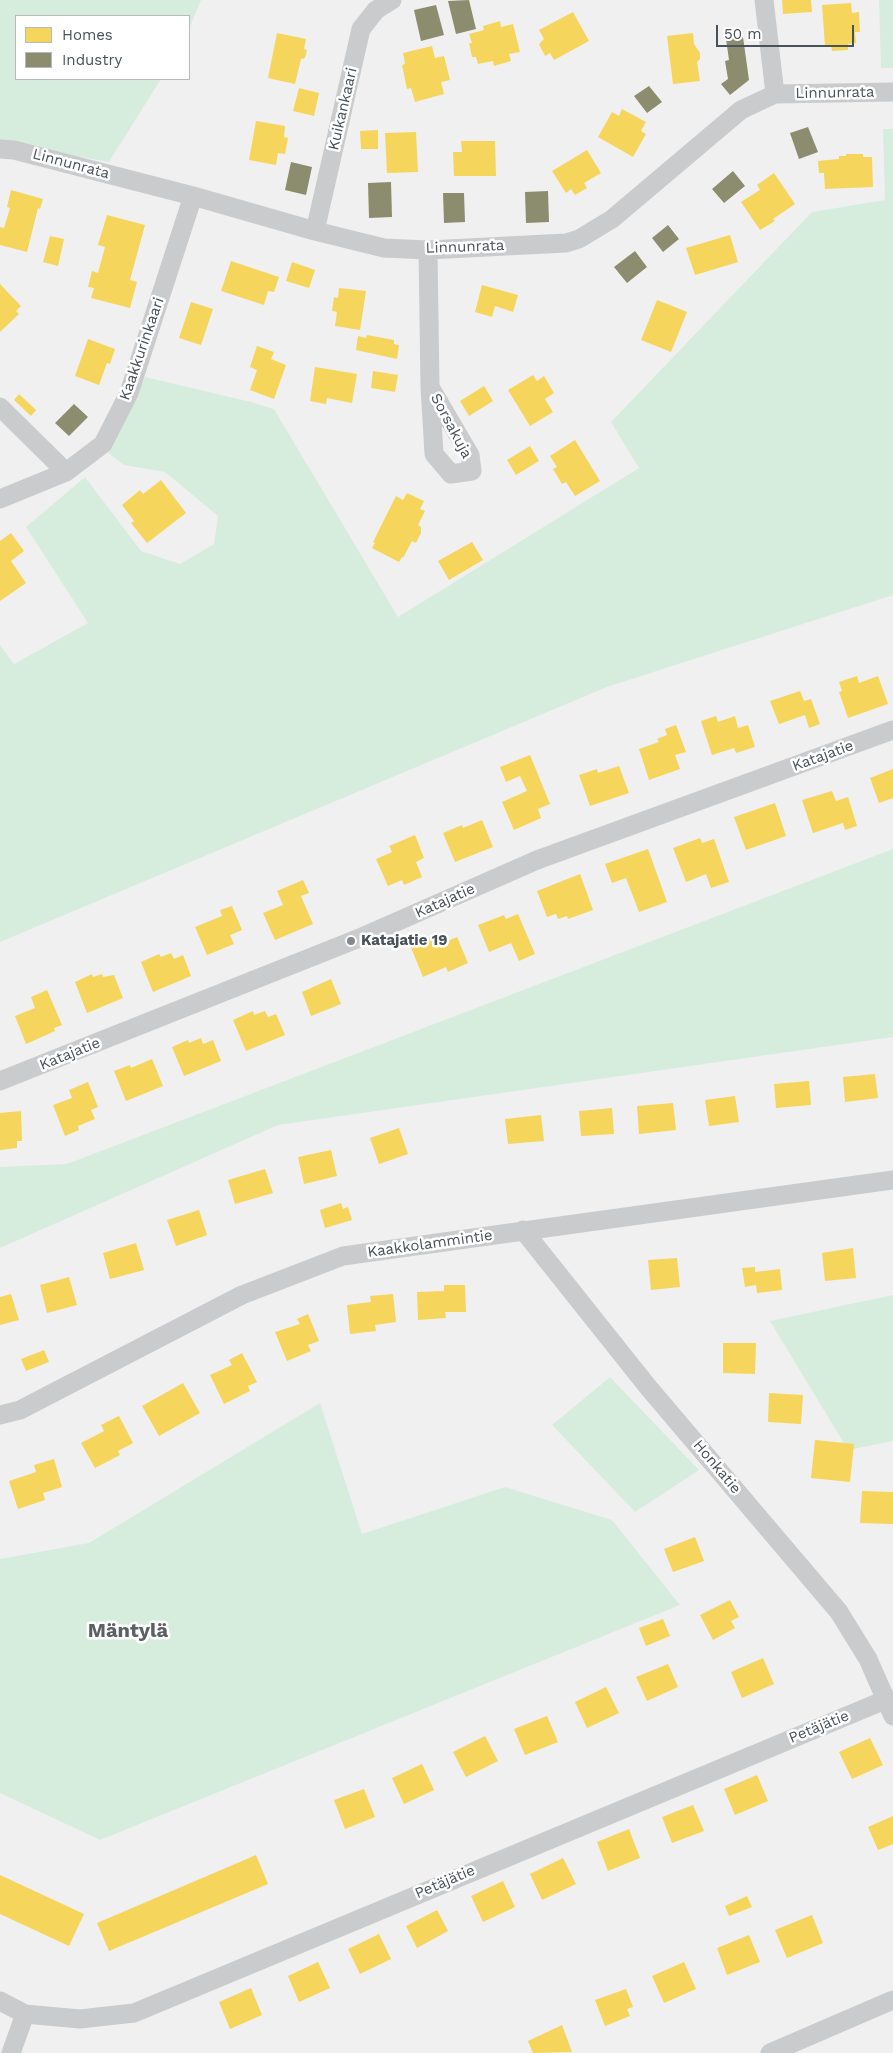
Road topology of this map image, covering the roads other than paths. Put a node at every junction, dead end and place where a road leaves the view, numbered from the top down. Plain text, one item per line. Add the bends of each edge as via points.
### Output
1 (392, 0) edge
2 (764, 0) edge
3 (893, 92) edge
4 (775, 94) junction
5 (0, 149) edge
6 (193, 196) junction
7 (315, 231) junction
8 (428, 250) junction
9 (430, 387) dead end
10 (0, 407) edge
11 (66, 472) junction
12 (0, 500) edge
13 (893, 730) edge
14 (0, 1081) edge
15 (893, 1180) edge
16 (523, 1230) junction
17 (0, 1415) edge
18 (889, 1708) edge
19 (893, 2000) edge
20 (0, 2001) edge
21 (25, 2014) junction
22 (11, 2053) edge
23 (770, 2053) edge

1 - 7 street, Kuikankaari via 376,10 361,29
2 - 4 street
3 - 4 street, Linnunrata
4 - 8 street, Linnunrata via 741,110 612,218 579,239 566,243
5 - 6 street, Linnunrata
6 - 7 street, Linnunrata
6 - 11 street, Kaakkurinkaari via 129,393 103,444
7 - 8 street, Linnunrata via 384,248
8 - 9 street, Sorsakuja
10 - 11 street
11 - 12 street, Kaakkurinkaari
13 - 14 street, Katajatie via 537,860 362,937
15 - 16 street, Kaakkolammintie
16 - 17 street, Kaakkolammintie via 343,1256 242,1295 20,1410
16 - 18 street, Honkatie via 648,1387 839,1612 868,1659
18 - 21 street, Petäjätie via 134,2013 80,2019
19 - 23 street
20 - 21 street, Petäjätie
21 - 22 street

